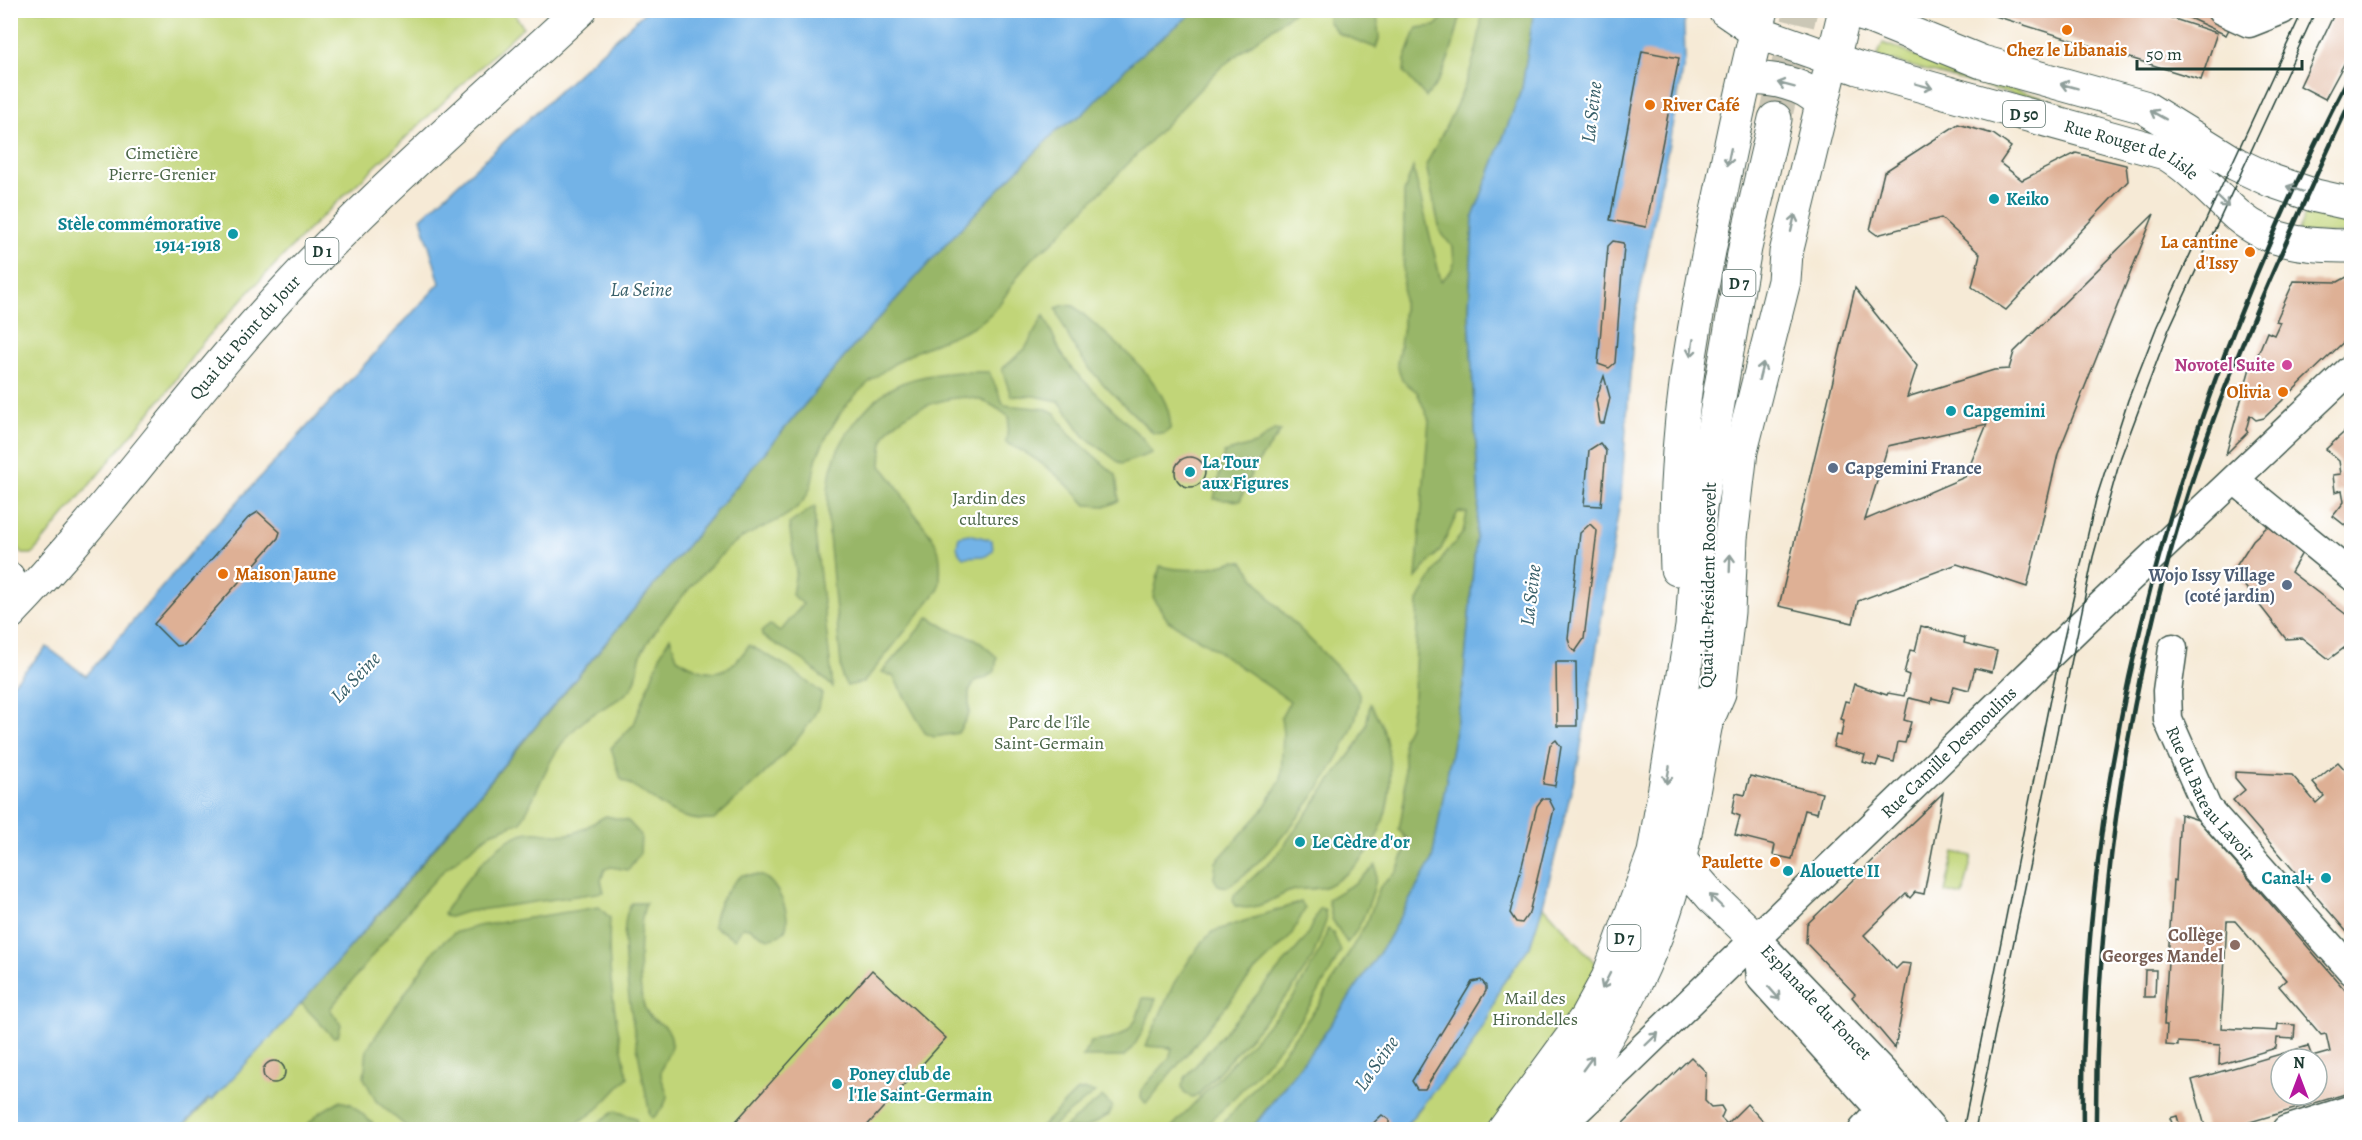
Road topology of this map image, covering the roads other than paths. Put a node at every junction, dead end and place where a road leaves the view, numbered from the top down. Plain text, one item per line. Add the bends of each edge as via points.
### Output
1 (580, 10) edge
2 (1725, 10) edge
3 (1846, 10) edge
4 (2221, 10) edge
5 (2282, 10) edge
6 (1759, 21) edge
7 (1832, 59) junction
8 (1745, 80) junction
9 (1821, 104) junction
10 (1776, 119) tunnel mouth
11 (2352, 204) edge
12 (2352, 246) edge
13 (2352, 368) edge
14 (2235, 480) junction
15 (2352, 576) edge
16 (15, 597) edge
17 (2173, 648) dead end
18 (1692, 720) junction
19 (1679, 859) junction
20 (1757, 940) junction
21 (2352, 971) edge
22 (2352, 1109) edge
23 (1886, 1115) edge
24 (1541, 1128) edge
25 (1504, 1130) edge
26 (1933, 1130) edge
27 (2286, 1130) edge

1 - 16 main road, Quai du Point du Jour / D 1 via 329,244
2 - 6 main road, D 50
3 - 7 main road
11 -> 3 main road, Rue Rouget de Lisle / D 50 via 2272,181 2236,164 2144,107 1982,62
4 - 5 street via 2249,23
6 - 7 main road, Rue Rouget de Lisle / D 50
6 - 8 main road
7 - 9 main road
7 -> 12 main road, Rue Rouget de Lisle / D 50 via 2165,153 2191,170 2239,217 2277,239 2316,246
9 -> 8 main road via 1810,91 1758,77
8 -> 18 main road via 1703,278 1680,421 1675,519 1680,629
18 -> 9 main road via 1719,693 1741,451 1784,281 1786,253
10 - 18 main road, Quai du Président Roosevelt / D 7 via 1745,248 1710,448
13 - 14 street, Rue Camille Desmoulins
14 - 15 street
14 - 20 street, Rue Camille Desmoulins
17 - 21 street, Rue du Bateau Lavoir via 2168,720 2207,808
18 - 19 main road, D 7
18 -> 25 main road, D 7 via 1654,853 1608,978 1586,1018
20 -> 19 main road
24 -> 19 main road, D 7 via 1608,1036 1631,995 1661,922
20 - 23 street, Esplanade du Foncet via 1761,978
24 -> 20 street, Rue Camille Desmoulins via 1575,1112
22 - 27 street
23 - 26 street, Esplanade du Foncet

